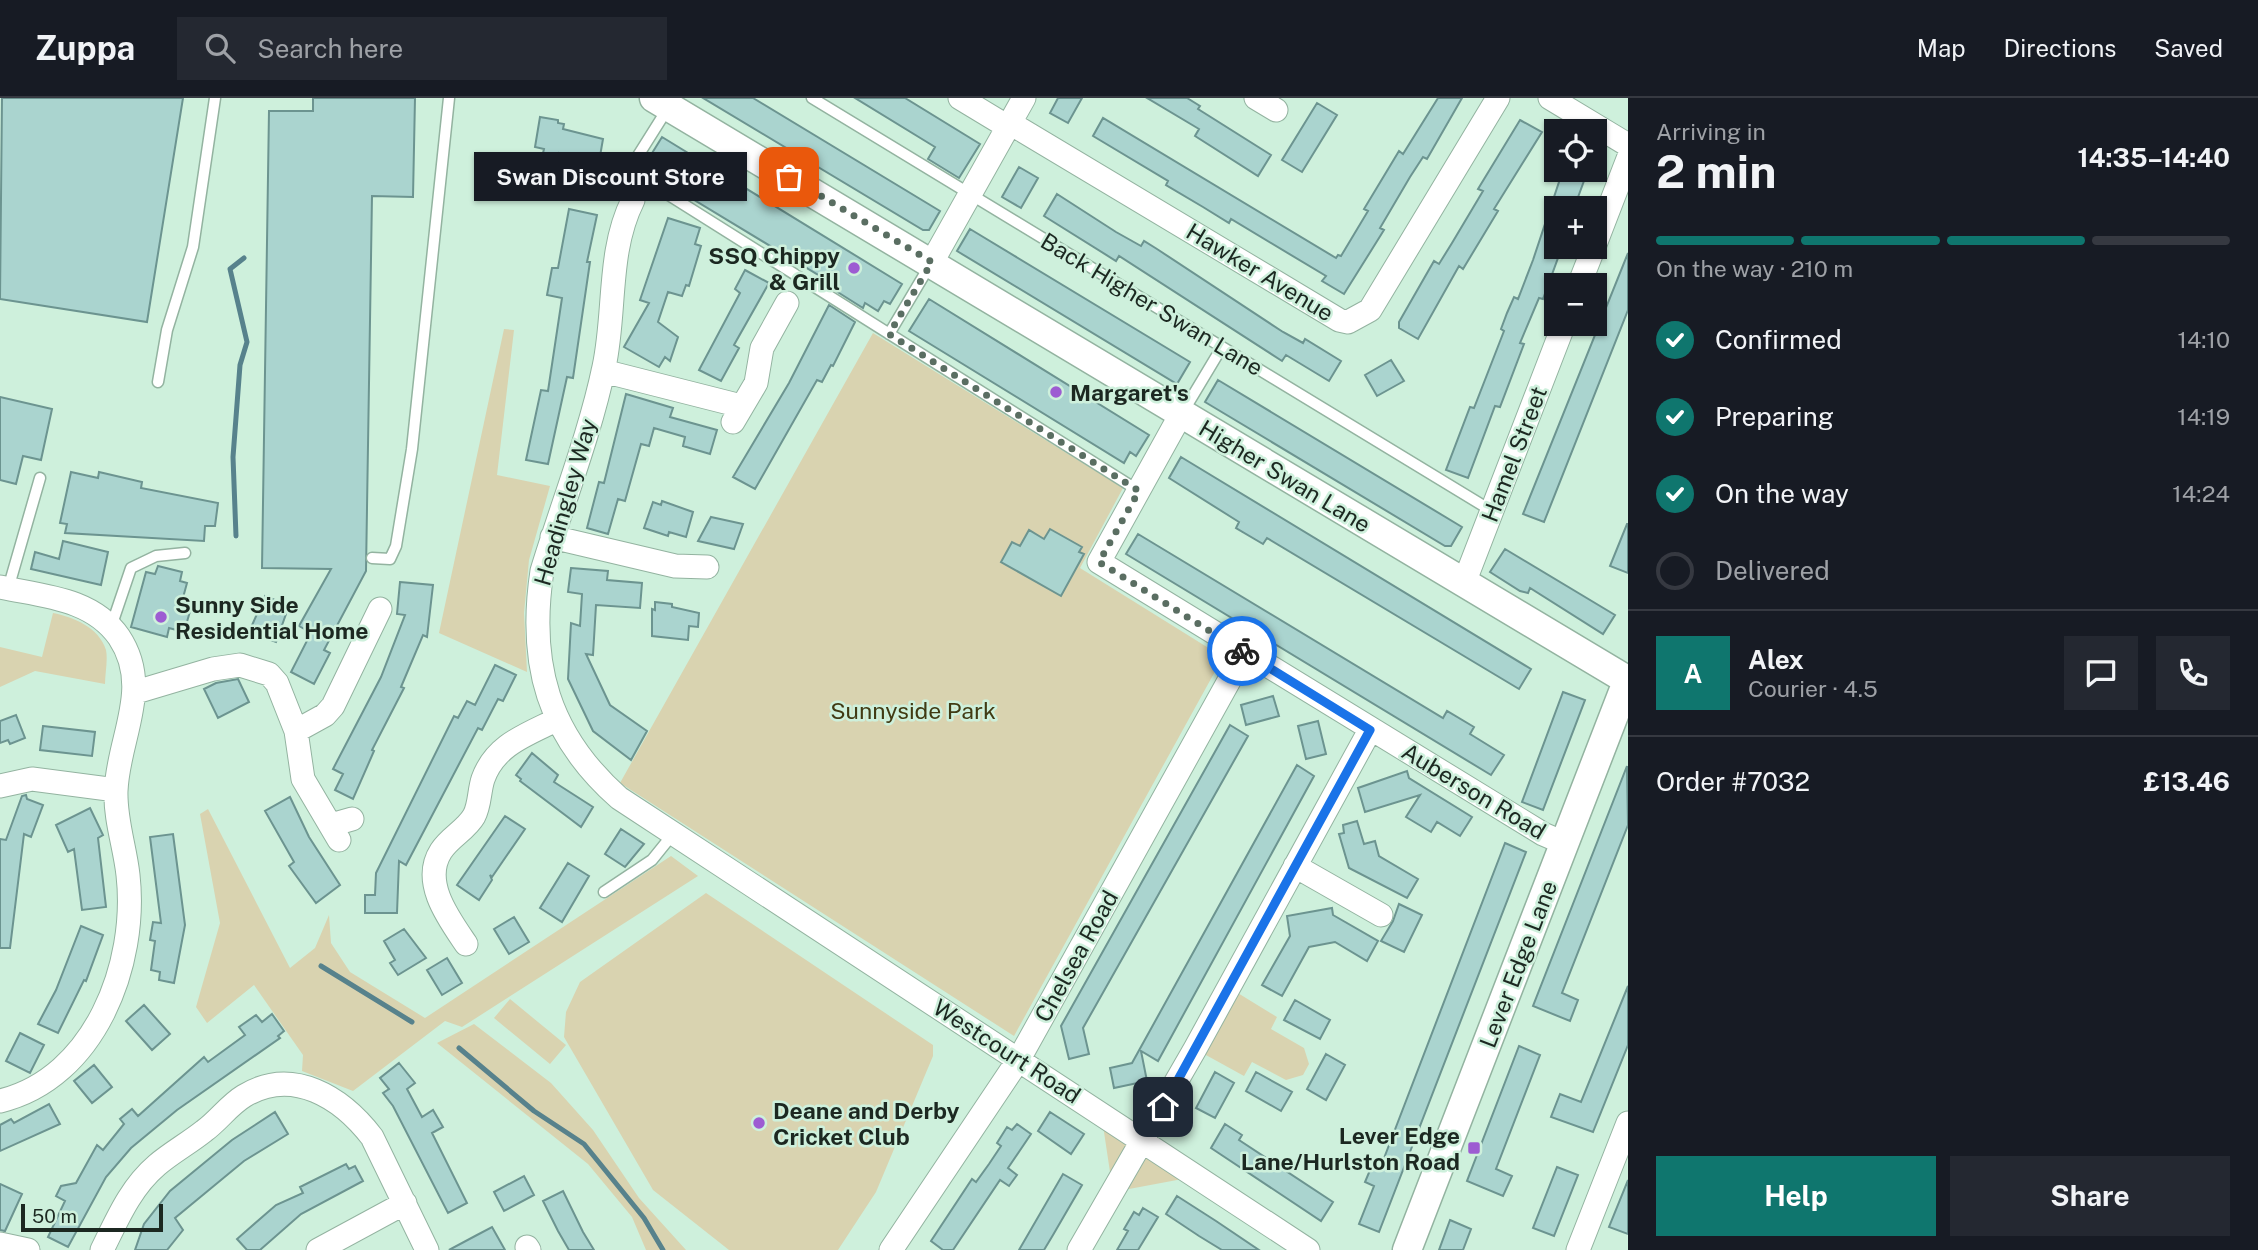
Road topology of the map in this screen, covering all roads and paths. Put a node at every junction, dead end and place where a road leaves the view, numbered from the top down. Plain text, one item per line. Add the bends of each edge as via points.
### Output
1 (215, 98) edge
2 (449, 98) edge
3 (812, 98) edge
4 (960, 98) edge
5 (1024, 98) edge
6 (1255, 98) edge
7 (1498, 98) edge
8 (1550, 98) edge
9 (664, 101) edge
10 (1276, 110) dead end
11 (1009, 125) junction
12 (1628, 145) edge
13 (1628, 159) edge
14 (970, 194) junction
15 (633, 200) dead end
16 (1607, 213) edge
17 (932, 262) junction
18 (787, 303) dead end
19 (889, 334) junction
20 (1559, 336) edge
21 (1222, 347) junction
22 (603, 371) junction
23 (158, 382) dead end
24 (1181, 414) junction
25 (40, 478) dead end
26 (1139, 491) junction
27 (1492, 511) junction
28 (552, 537) junction
29 (185, 553) dead end
30 (372, 558) dead end
31 (707, 567) dead end
32 (1464, 583) junction
33 (4, 588) edge
34 (380, 609) dead end
35 (111, 627) junction
36 (1244, 652) junction
37 (1628, 680) edge
38 (136, 692) junction
39 (556, 720) junction
40 (1370, 730) junction
41 (296, 731) junction
42 (0, 786) edge
43 (116, 790) junction
44 (341, 828) dead end
45 (673, 834) junction
46 (1564, 843) junction
47 (704, 854) joint
48 (1295, 866) junction
49 (604, 892) dead end
50 (1381, 915) dead end
51 (466, 944) dead end
52 (1019, 1059) junction
53 (0, 1101) edge
54 (1628, 1123) edge
55 (1144, 1140) junction
56 (405, 1203) junction
57 (0, 1244) edge
58 (28, 1250) edge
59 (102, 1250) edge
60 (318, 1250) edge
61 (427, 1250) edge
62 (891, 1250) edge
63 (1079, 1250) edge
64 (1308, 1250) edge
65 (1408, 1250) edge
66 (1578, 1250) edge

1 - 23 lane via 193,247 167,330
2 - 30 lane via 412,449 396,546 390,559
3 - 14 lane, Back Higher Swan Lane
4 - 11 street
5 - 11 street
6 - 10 street
7 - 11 street, Hawker Avenue via 1370,310 1348,321 1339,320
8 - 12 street
9 - 17 street, Higher Swan Lane
9 - 19 lane via 629,170
11 - 14 street
13 - 16 street
14 - 17 street
14 - 21 lane, Back Higher Swan Lane
15 - 22 street, Headingley Way via 625,216 626,251
17 - 19 lane
17 - 24 street, Higher Swan Lane
18 - 22 street via 780,332 762,348 756,383 737,414
19 - 26 lane
20 - 27 street, Hamel Street
21 - 24 lane
21 - 27 lane, Back Higher Swan Lane
22 - 28 street, Headingley Way
24 - 26 street
24 - 32 street, Higher Swan Lane
25 - 33 lane
26 - 36 street, Auberson Road via 1099,562
27 - 32 street, Hamel Street
28 - 31 street via 678,575
28 - 39 street, Headingley Way via 537,604 537,644
29 - 35 lane via 156,556 131,568
32 - 37 street, Higher Swan Lane
33 - 35 street via 86,607
34 - 41 street via 358,637 332,706
35 - 38 street via 131,661
36 - 40 street, Auberson Road
36 - 52 street, Chelsea Road
37 - 46 street, Lever Edge Lane
38 - 41 street via 213,669 256,668 277,683
38 - 43 street
39 - 45 street, Headingley Way via 575,752 605,785
39 - 51 street via 513,742 494,758 471,821 440,851 435,875 441,920
40 - 46 street, Auberson Road
40 - 48 street
41 - 44 street via 303,779
42 - 43 street via 32,779
43 - 53 street via 128,875 129,922 115,990 72,1057 35,1088
45 - 47 street, Headingley Way
45 - 49 lane via 652,860
46 - 65 street, Lever Edge Lane
47 - 52 street, Westcourt Road
48 - 50 street
48 - 55 street
52 - 55 street, Westcourt Road
52 - 62 street, Chelsea Road
54 - 66 street
55 - 63 street
55 - 64 street, Westcourt Road
56 - 59 street via 372,1137 348,1108 313,1088 275,1086 244,1096 146,1176 123,1207
56 - 60 street
56 - 61 street
57 - 58 street

